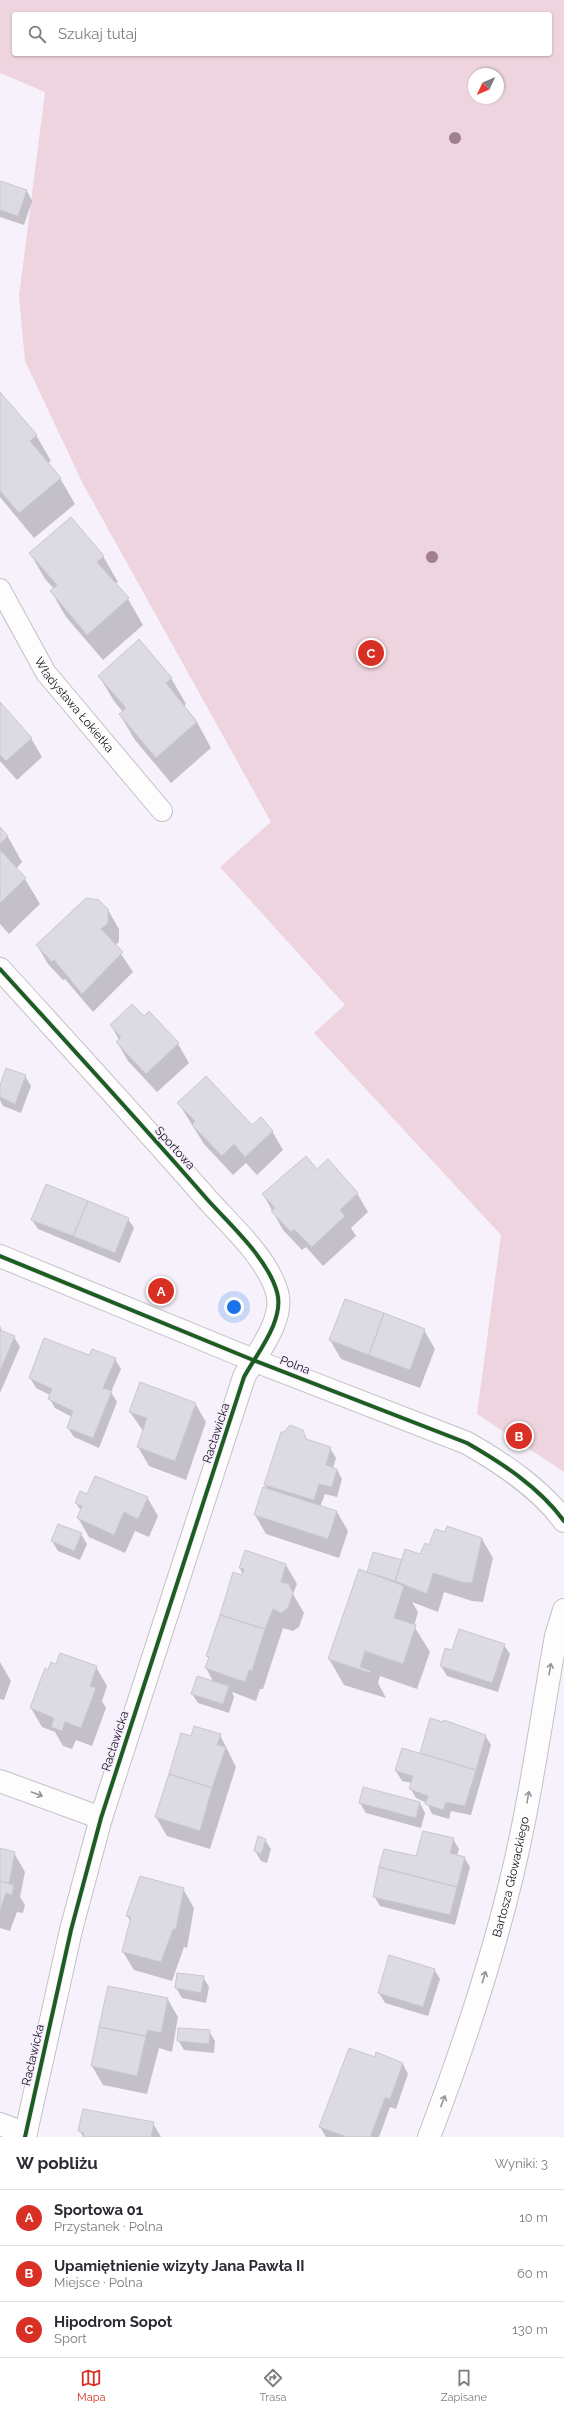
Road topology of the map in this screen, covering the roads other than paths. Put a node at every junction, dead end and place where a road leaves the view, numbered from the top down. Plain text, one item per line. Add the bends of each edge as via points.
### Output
1 (0, 589) edge
2 (162, 810) dead end
3 (0, 969) edge
4 (0, 1256) edge
5 (253, 1360) junction
6 (564, 1521) edge
7 (564, 1610) edge
8 (0, 1781) edge
9 (101, 1818) junction
10 (0, 2124) edge
11 (25, 2135) edge
12 (429, 2137) edge

1 - 2 lane, Władysława Łokietka via 46,673
3 - 5 street, Sportowa via 260,1259 277,1292 278,1307 266,1340
4 - 5 street, Polna
5 - 6 street, Polna via 468,1443 516,1475
5 - 9 street, Racławicka via 244,1377
12 -> 7 street, Bartosza Głowackiego via 463,2048 498,1931 524,1822 556,1636
8 -> 9 street
9 - 11 street, Racławicka via 71,1930
10 - 11 street

